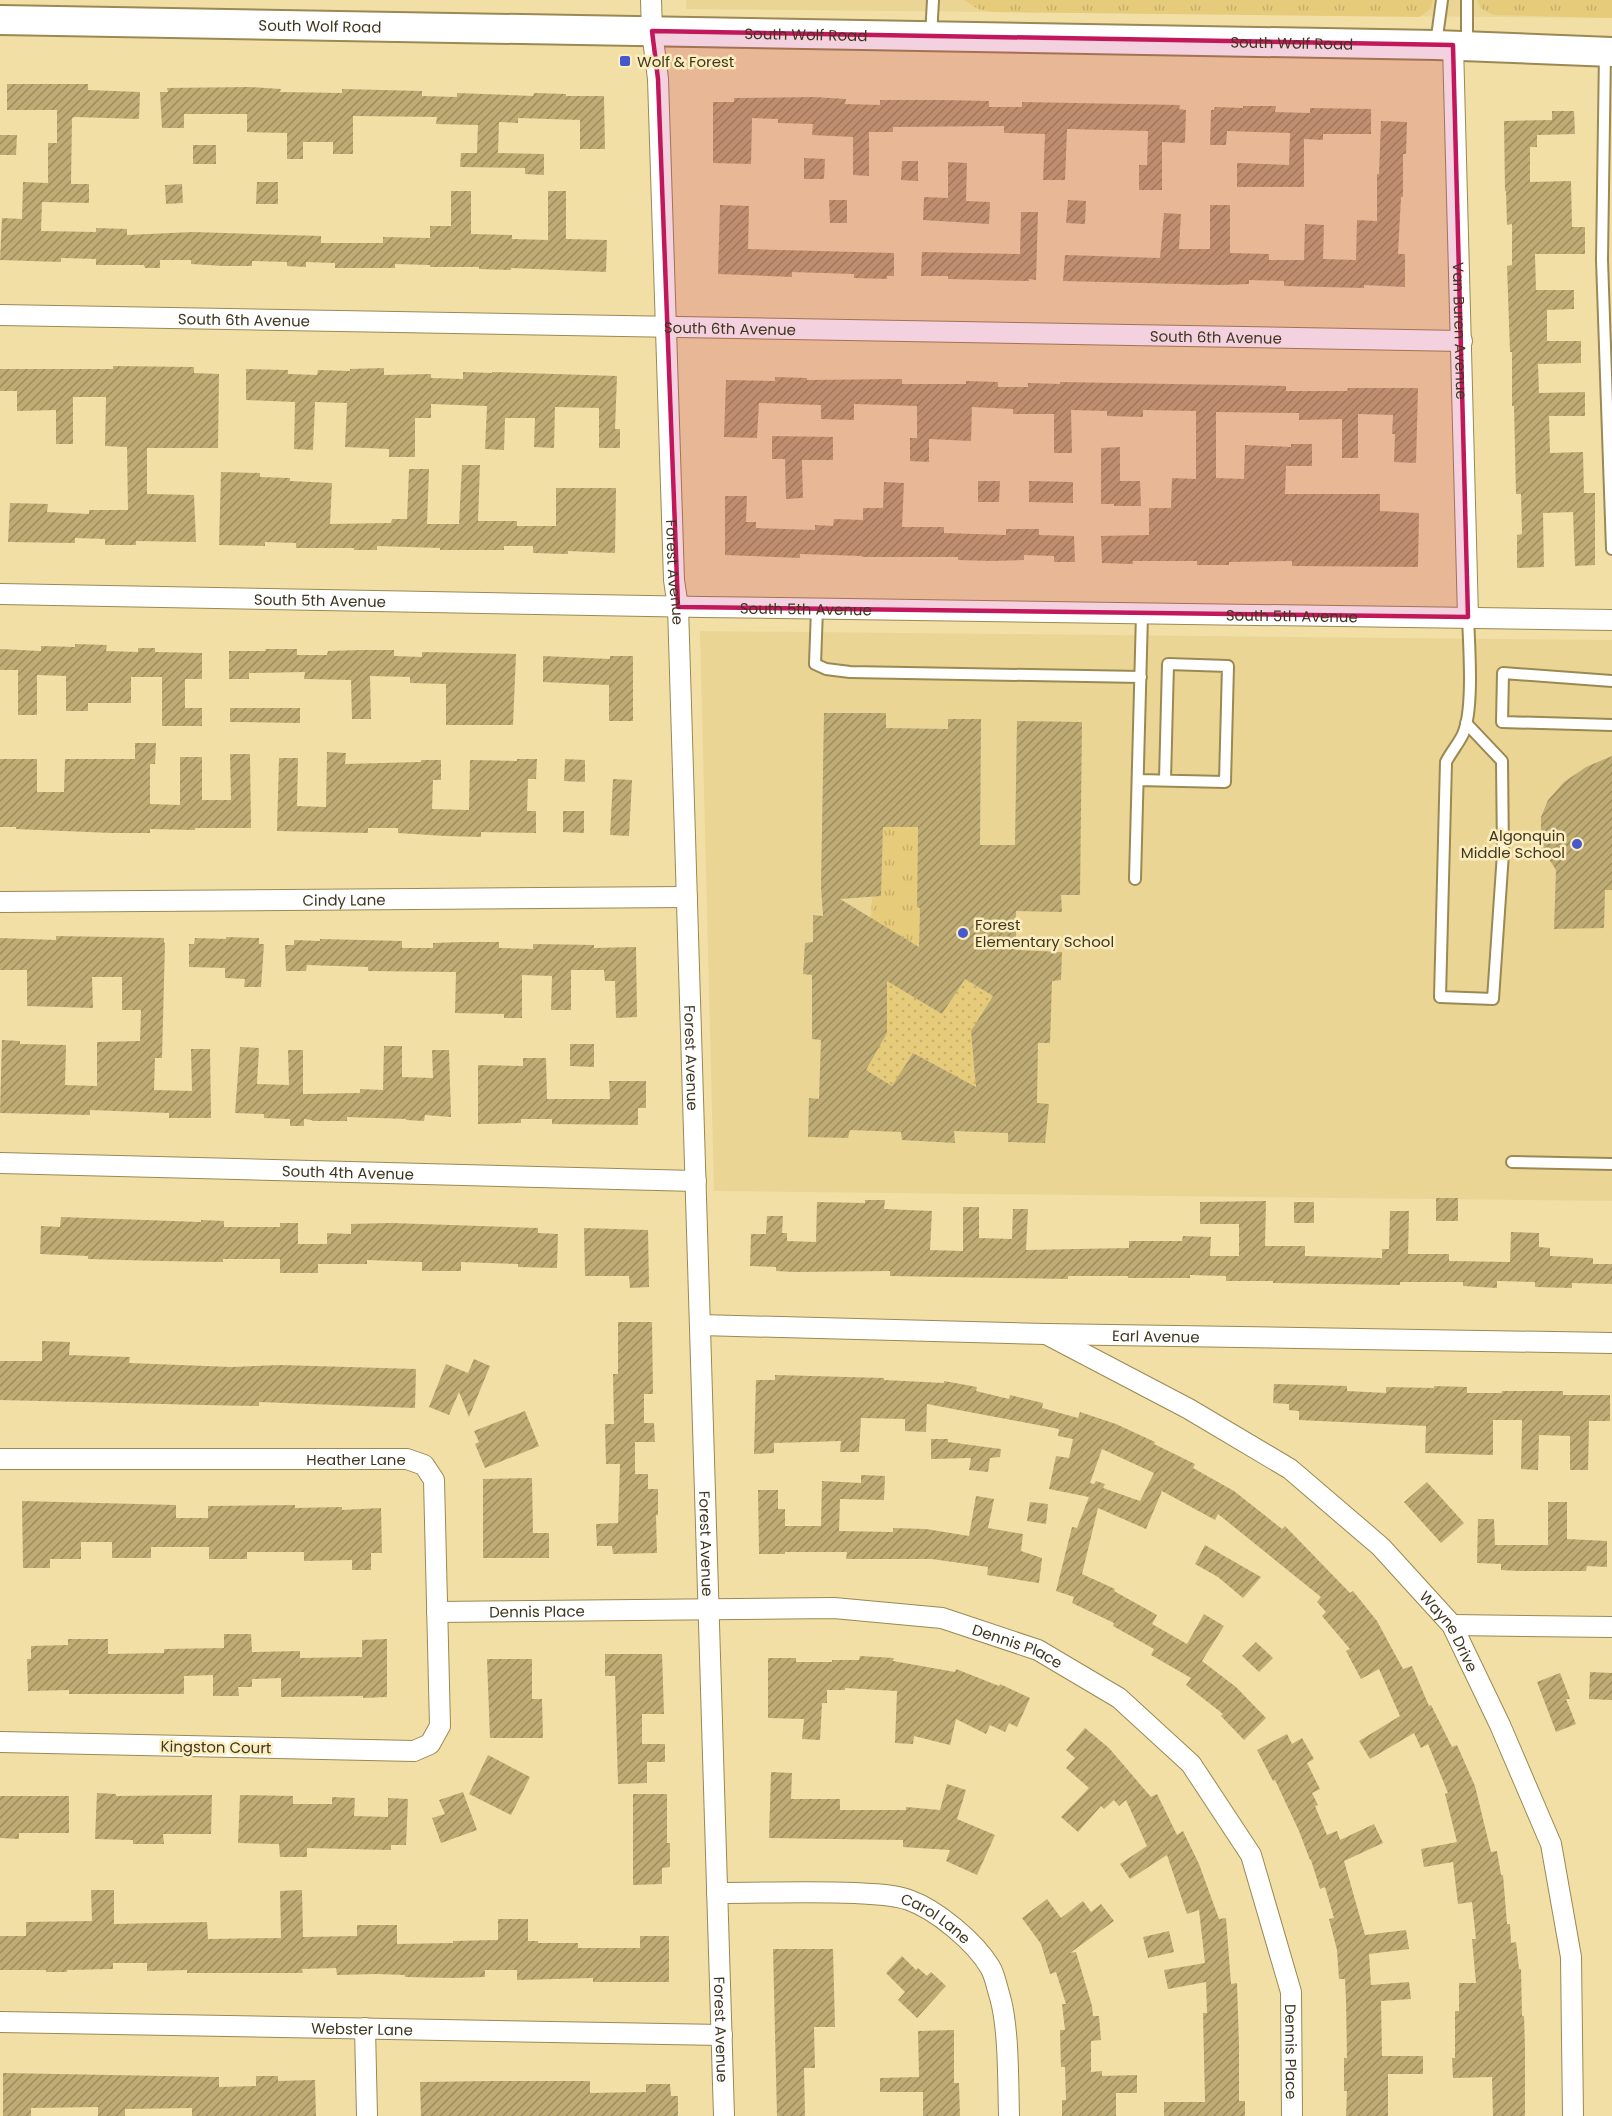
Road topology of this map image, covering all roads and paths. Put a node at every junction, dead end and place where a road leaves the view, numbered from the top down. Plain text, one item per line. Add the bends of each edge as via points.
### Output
1 (651, 0) edge
2 (933, 0) edge
3 (1442, 0) edge
4 (1467, 0) edge
5 (0, 20) edge
6 (652, 31) junction
7 (931, 36) junction
8 (1452, 46) junction
9 (1609, 52) edge
10 (1607, 259) edge
11 (1608, 307) edge
12 (0, 315) edge
13 (666, 328) junction
14 (1462, 341) junction
15 (1609, 353) edge
16 (1612, 549) edge
17 (0, 594) edge
18 (678, 607) junction
19 (817, 609) junction
20 (1142, 614) junction
21 (1468, 617) junction
22 (1612, 621) edge
23 (1142, 677) junction
24 (1612, 681) edge
25 (1466, 723) junction
26 (1612, 724) edge
27 (1138, 780) junction
28 (1165, 780) junction
29 (1135, 879) dead end
30 (687, 897) junction
31 (0, 902) edge
32 (1512, 1162) dead end
33 (0, 1163) edge
34 (1612, 1164) edge
35 (696, 1181) junction
36 (700, 1325) junction
37 (1046, 1334) junction
38 (1612, 1343) edge
39 (0, 1459) edge
40 (709, 1609) junction
41 (437, 1612) junction
42 (1452, 1625) junction
43 (1612, 1627) edge
44 (0, 1742) edge
45 (430, 1744) joint
46 (717, 1893) junction
47 (0, 2022) edge
48 (365, 2028) junction
49 (722, 2035) junction
50 (367, 2116) edge
51 (724, 2116) edge
52 (1010, 2116) edge
53 (1292, 2116) edge
54 (1573, 2116) edge

1 - 6 street, Forest Avenue
2 - 7 lane
3 - 8 lane
4 - 8 lane
5 - 6 main road, South Wolf Road
6 - 7 main road, South Wolf Road
6 - 13 street, Forest Avenue via 658,79
7 - 8 main road, South Wolf Road
8 - 9 main road, South Wolf Road
8 - 14 street, Van Buren Avenue
9 - 10 lane
10 - 11 lane
11 - 15 lane
12 - 13 street, South 6th Avenue
13 - 14 street, South 6th Avenue
13 - 18 street, Forest Avenue
14 - 21 street, Van Buren Avenue
15 - 16 lane
17 - 18 street, South 5th Avenue
18 - 19 street, South 5th Avenue
18 - 30 street, Forest Avenue
19 - 20 street, South 5th Avenue
19 - 23 lane via 815,664 826,669
20 - 21 street, South 5th Avenue
20 - 23 lane
21 - 22 street, South 5th Avenue
21 - 25 lane
23 - 27 lane
24 - 26 lane via 1503,673 1502,722
25 - 25 lane via 1446,762 1440,997 1493,999 1503,853 1502,761
27 - 28 lane
27 - 29 lane
28 - 28 lane via 1225,782 1228,666 1168,664
30 - 31 street, Cindy Lane
30 - 35 street, Forest Avenue
32 - 34 lane
33 - 35 street, South 4th Avenue
35 - 36 street, Forest Avenue
36 - 37 street, Earl Avenue
36 - 40 street, Forest Avenue
37 - 38 street, Earl Avenue
37 - 42 street, Wayne Drive via 1190,1408 1290,1469 1381,1547
39 - 41 street, Heather Lane via 407,1459 424,1465 434,1480
40 - 41 street, Dennis Place
40 - 46 street, Forest Avenue
40 - 53 street, Dennis Place via 834,1608 942,1618 1038,1650 1119,1698 1191,1764 1251,1855 1291,1992
41 - 45 street, Heather Lane via 440,1726
42 - 43 street
42 - 54 street, Wayne Drive via 1551,1844 1571,1957
44 - 45 street, Kingston Court via 414,1751
46 - 49 street, Forest Avenue
46 - 52 street, Carol Lane via 880,1895 909,1900 951,1926 970,1942 990,1968 1001,2000
47 - 48 street, Webster Lane
48 - 49 street, Webster Lane
48 - 50 street
49 - 51 street, Forest Avenue

